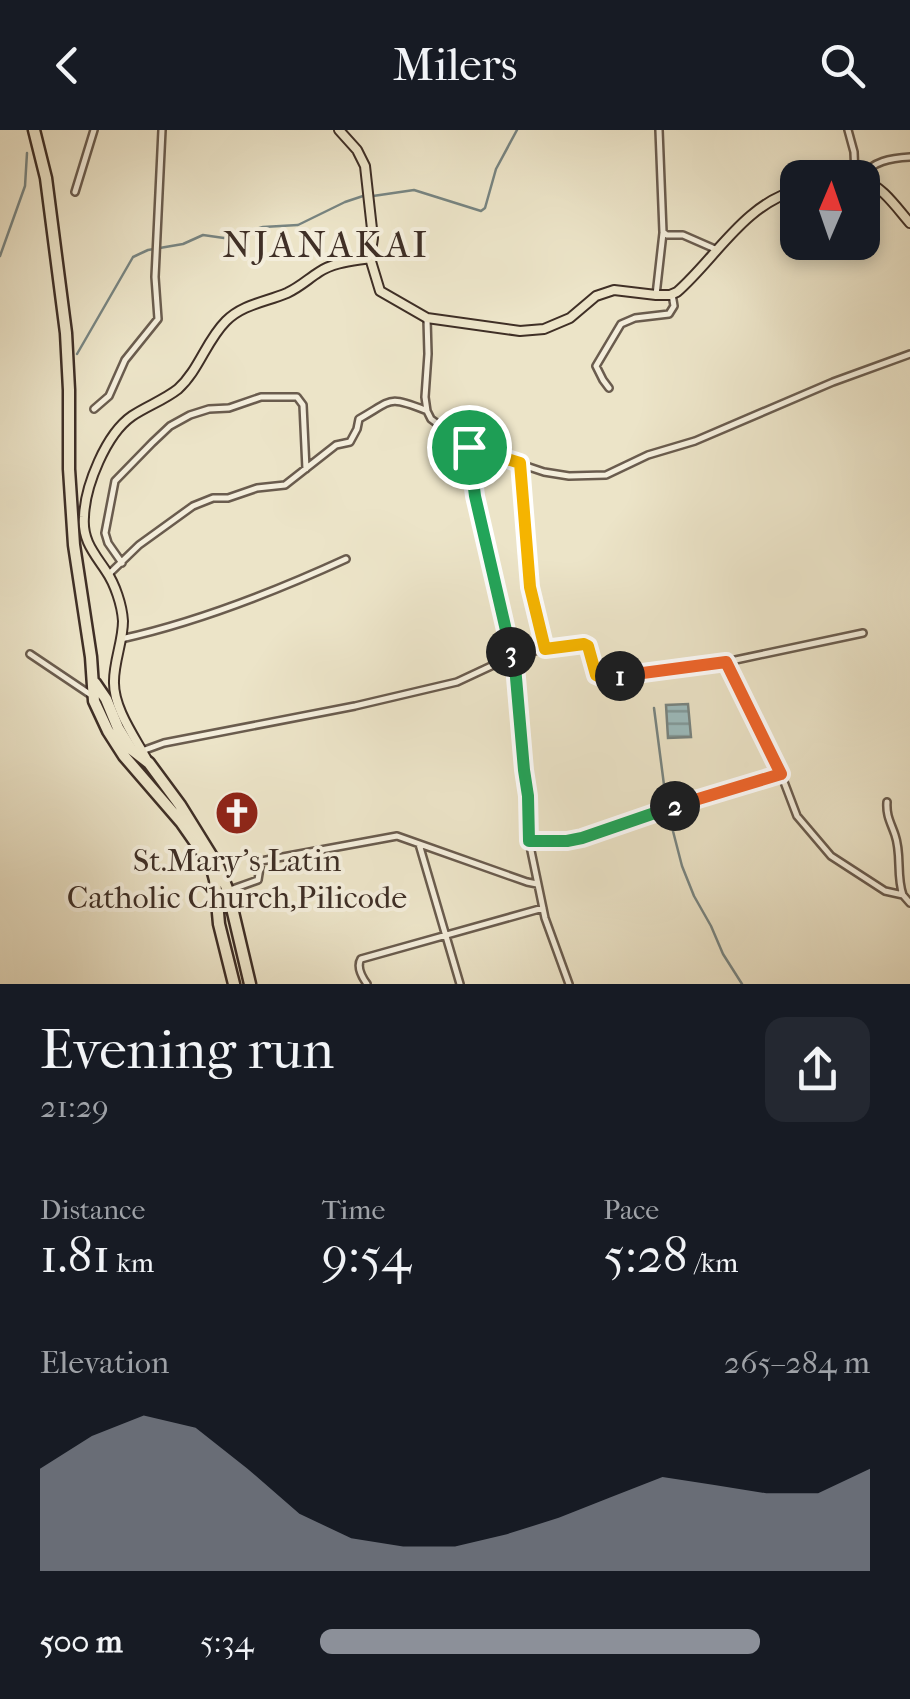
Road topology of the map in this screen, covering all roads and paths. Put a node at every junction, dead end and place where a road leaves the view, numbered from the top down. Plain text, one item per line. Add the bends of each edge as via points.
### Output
1 (34, 130) edge
2 (94, 130) edge
3 (162, 130) edge
4 (340, 130) edge
5 (658, 130) edge
6 (848, 130) edge
7 (910, 157) edge
8 (856, 160) edge
9 (880, 163) edge
10 (880, 190) edge
11 (75, 192) dead end
12 (780, 197) edge
13 (910, 223) edge
14 (663, 232) junction
15 (716, 250) junction
16 (370, 258) junction
17 (656, 294) junction
18 (672, 294) junction
19 (427, 318) junction
20 (910, 354) edge
21 (609, 388) dead end
22 (94, 408) dead end
23 (427, 411) junction
24 (469, 447) junction
25 (520, 463) junction
26 (306, 469) junction
27 (346, 560) dead end
28 (122, 563) junction
29 (109, 574) junction
30 (863, 633) dead end
31 (121, 639) junction
32 (545, 649) junction
33 (30, 654) dead end
34 (512, 655) junction
35 (726, 662) junction
36 (94, 682) junction
37 (94, 697) junction
38 (142, 751) junction
39 (149, 764) junction
40 (781, 774) junction
41 (887, 802) dead end
42 (529, 841) junction
43 (420, 844) junction
44 (538, 884) junction
45 (228, 891) junction
46 (903, 895) junction
47 (910, 903) edge
48 (543, 908) junction
49 (447, 935) junction
50 (234, 984) edge
51 (250, 984) edge
52 (367, 984) edge
53 (460, 984) edge
54 (570, 984) edge

1 - 36 highway via 66,333 74,545
2 - 11 street
3 - 22 street via 158,319 125,360 109,396
4 - 16 main road via 365,166
5 - 14 street
6 - 8 street
7 - 9 street
10 - 13 main road
12 - 15 main road
14 - 15 street
14 - 17 street
15 - 18 main road
16 - 19 main road via 380,291
16 - 29 main road via 322,270 299,288 235,313 191,376 114,434 83,518 90,550
17 - 18 main road
17 - 19 main road via 614,290 570,318 520,332
18 - 21 street via 670,314 621,324 596,366
19 - 23 street
20 - 25 street via 606,474 557,475
23 - 24 street
23 - 26 street via 399,400 378,405 360,419 350,442
24 - 25 street
24 - 34 street
25 - 32 street via 530,587
26 - 28 street via 285,485 193,506
26 - 28 street via 297,398 261,397 190,415 170,426 116,481 106,532
27 - 31 street via 193,620
28 - 29 street
29 - 31 main road via 120,602
30 - 35 street
31 - 38 main road via 113,686
32 - 34 street
32 - 35 street via 588,646 596,675 603,678
33 - 37 street
34 - 38 street via 456,682
34 - 42 street
35 - 40 street
36 - 37 highway
36 - 39 highway via 131,748
37 - 50 highway via 124,756 211,865
38 - 39 main road
39 - 45 highway via 197,830
40 - 42 street via 582,838
40 - 46 street via 797,816 831,856 885,892
41 - 46 street
42 - 44 street
43 - 44 street
43 - 45 street via 397,836 262,861 258,880
43 - 49 street
44 - 48 street
45 - 51 highway
46 - 47 street
48 - 49 street
48 - 54 street
49 - 52 street via 361,960
49 - 53 street

